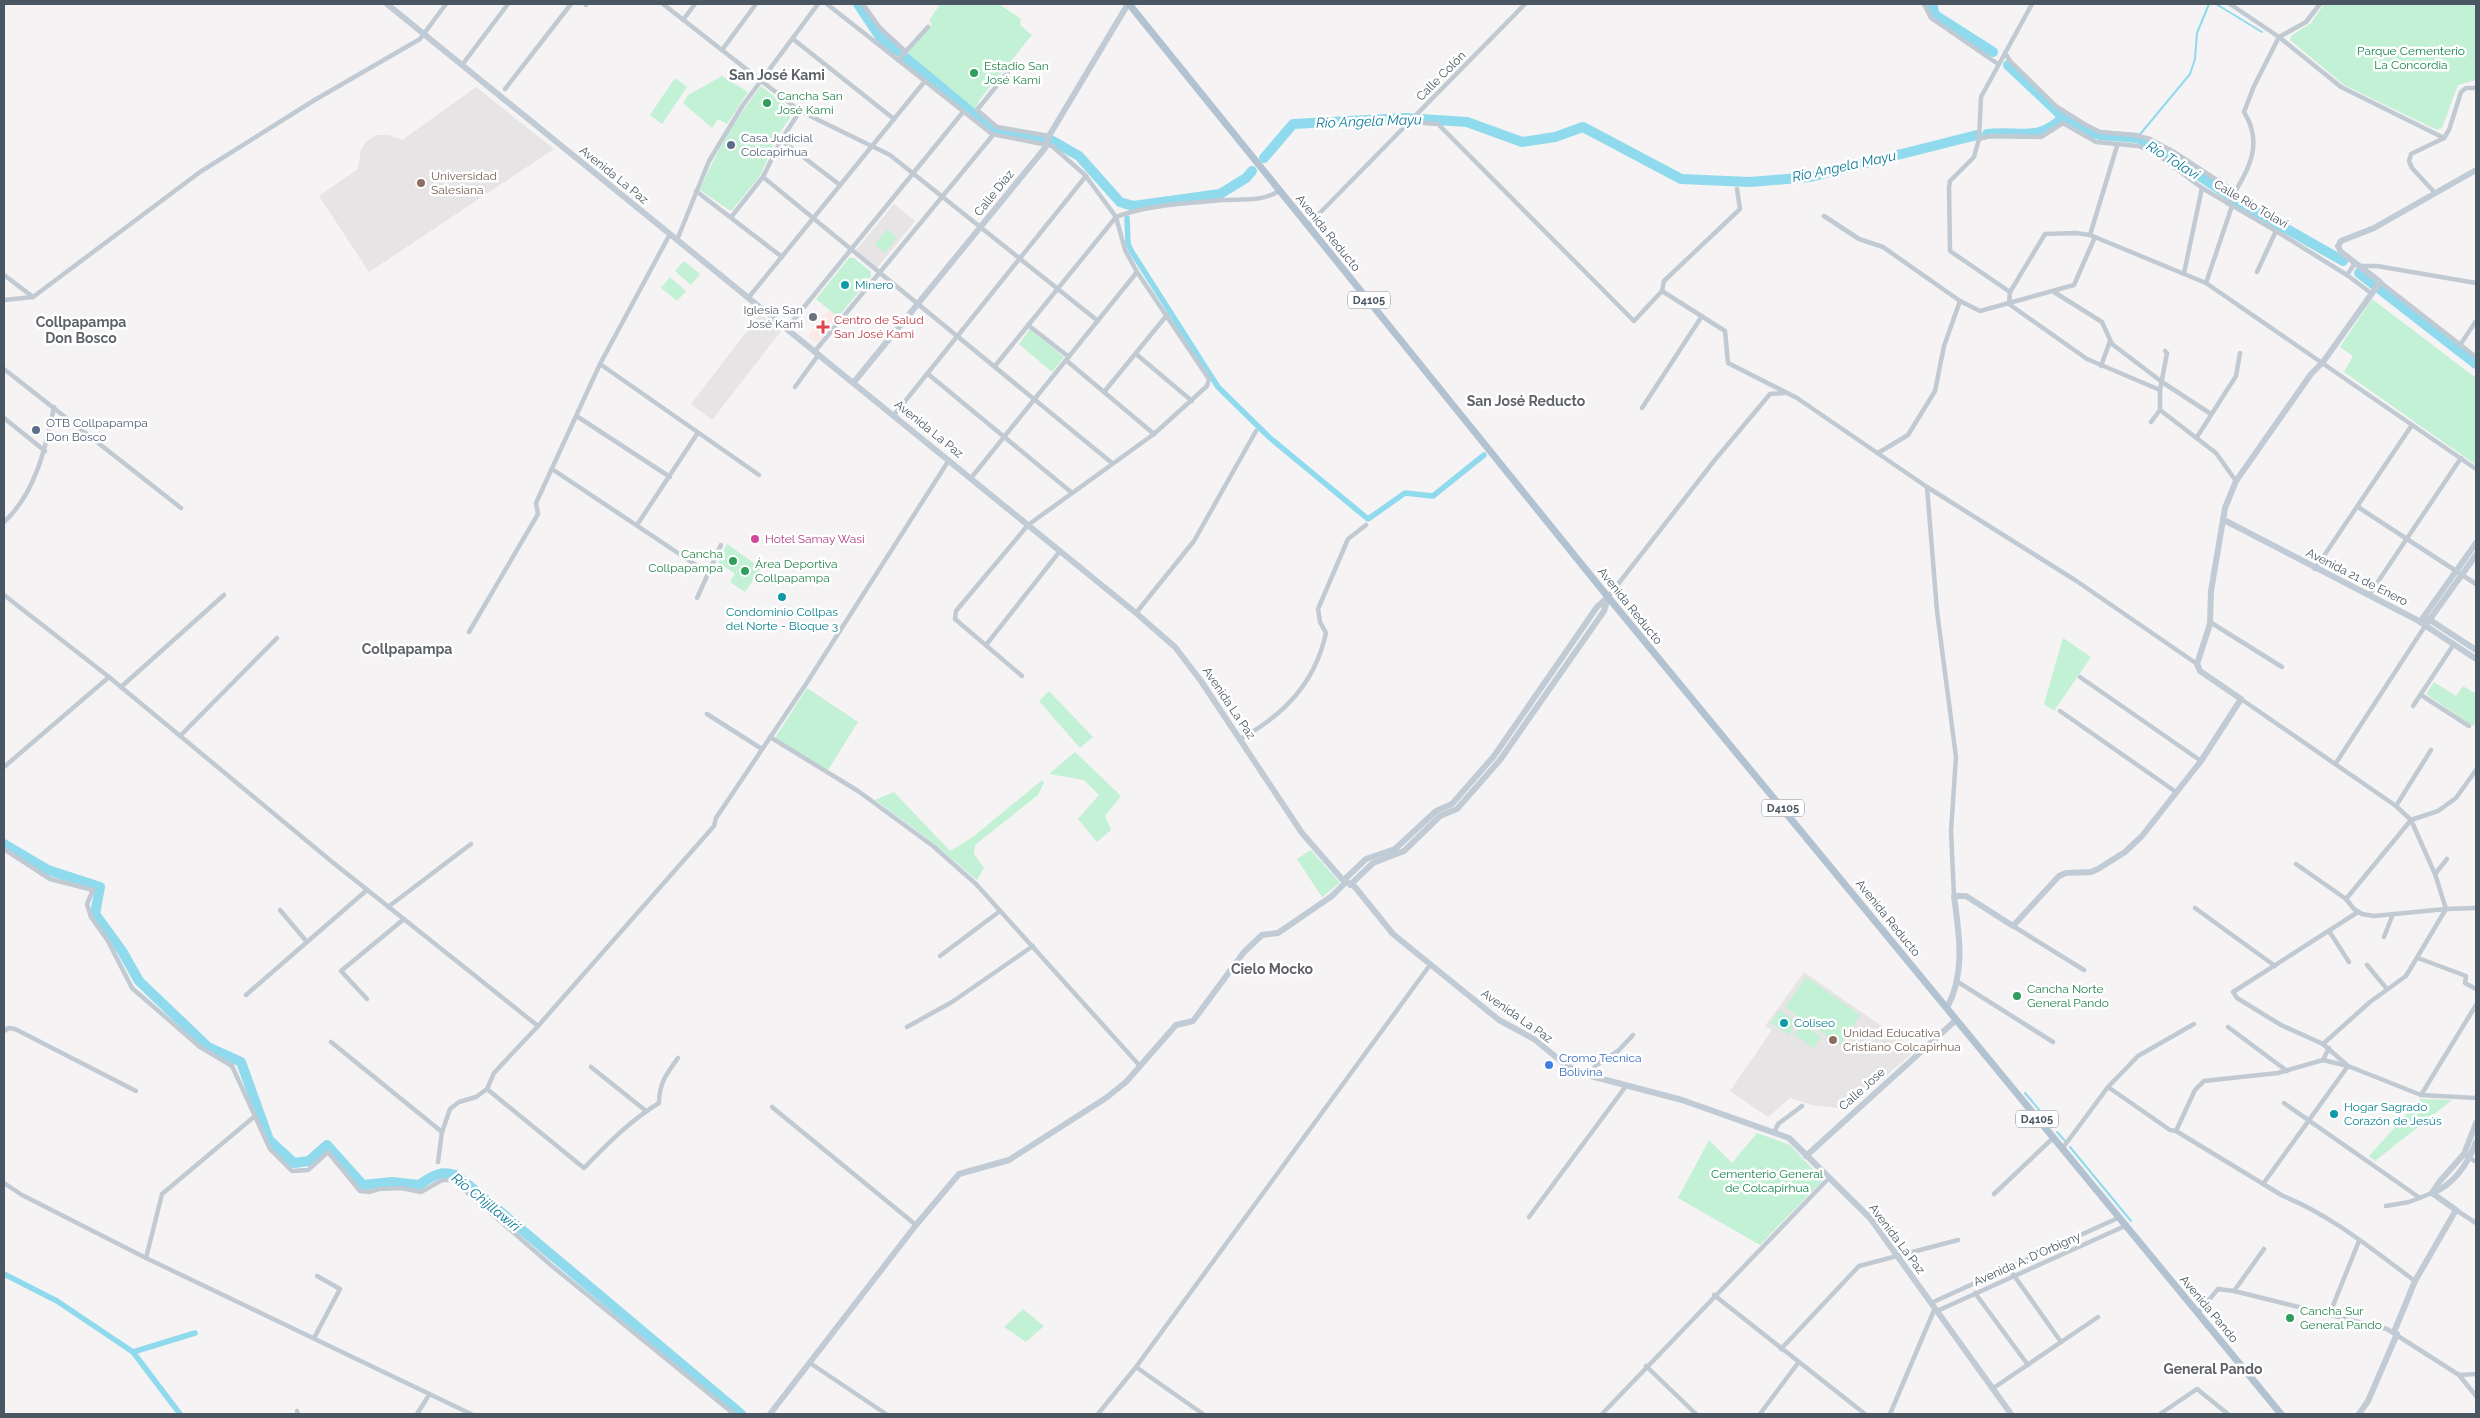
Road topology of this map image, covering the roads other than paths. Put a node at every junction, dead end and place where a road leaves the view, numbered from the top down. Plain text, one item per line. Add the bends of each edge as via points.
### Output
1 (387, 4) edge
2 (446, 4) edge
3 (508, 4) edge
4 (571, 4) edge
5 (663, 4) edge
6 (695, 4) edge
7 (756, 4) edge
8 (818, 4) edge
9 (827, 4) edge
10 (864, 4) edge
11 (1129, 4) edge
12 (1525, 4) edge
13 (1924, 4) edge
14 (2032, 4) edge
15 (2230, 4) edge
16 (2320, 4) edge
17 (683, 20) junction
18 (928, 27) dead end
19 (423, 34) junction
20 (2279, 37) junction
21 (793, 39) junction
22 (722, 50) junction
23 (905, 51) junction
24 (2006, 53) junction
25 (898, 60) junction
26 (1998, 64) junction
27 (462, 65) junction
28 (1012, 67) dead end
29 (761, 80) junction
30 (925, 81) junction
31 (2476, 88) edge
32 (504, 89) dead end
33 (800, 111) junction
34 (963, 112) junction
35 (894, 118) junction
36 (1410, 122) junction
37 (993, 135) junction
38 (1049, 136) junction
39 (2444, 138) junction
40 (1979, 139) junction
41 (781, 140) junction
42 (1046, 144) junction
43 (872, 146) junction
44 (2117, 146) junction
45 (2476, 170) edge
46 (913, 173) junction
47 (1086, 176) junction
48 (763, 178) junction
49 (840, 185) junction
50 (2202, 188) junction
51 (1737, 189) dead end
52 (1279, 191) junction
53 (696, 192) junction
54 (2235, 192) junction
55 (2434, 193) junction
56 (942, 196) junction
57 (2229, 205) junction
58 (732, 216) junction
59 (1824, 216) dead end
60 (1116, 217) junction
61 (813, 219) junction
62 (1308, 225) junction
63 (981, 227) junction
64 (2276, 231) junction
65 (670, 234) junction
66 (2092, 236) junction
67 (678, 240) junction
68 (850, 250) junction
69 (782, 257) junction
70 (1020, 259) junction
71 (2357, 265) junction
72 (1137, 272) junction
73 (2257, 272) dead end
74 (2184, 273) junction
75 (878, 274) junction
76 (4, 275) edge
77 (2347, 275) junction
78 (2380, 282) junction
79 (2206, 283) junction
80 (2476, 283) edge
81 (1058, 289) junction
82 (1662, 291) junction
83 (2010, 292) junction
84 (2054, 292) junction
85 (2371, 293) junction
86 (33, 297) junction
87 (749, 297) junction
88 (4, 300) edge
89 (1960, 301) junction
90 (918, 304) junction
91 (2009, 304) junction
92 (1167, 315) junction
93 (1702, 316) junction
94 (1098, 321) junction
95 (2476, 321) edge
96 (1028, 325) junction
97 (787, 328) junction
98 (958, 336) junction
99 (2110, 341) junction
100 (2460, 345) junction
101 (2165, 351) dead end
102 (817, 353) junction
103 (2240, 353) dead end
104 (1136, 354) junction
105 (2476, 357) edge
106 (1068, 359) junction
107 (2323, 362) junction
108 (600, 364) junction
109 (995, 366) junction
110 (2101, 366) junction
111 (4, 369) edge
112 (928, 374) junction
113 (854, 382) junction
114 (2162, 382) junction
115 (795, 387) dead end
116 (2160, 390) junction
117 (1104, 392) junction
118 (1786, 393) junction
119 (1035, 399) junction
120 (1192, 401) junction
121 (54, 407) junction
122 (1642, 408) dead end
123 (2160, 410) junction
124 (2212, 414) junction
125 (894, 415) junction
126 (578, 417) junction
127 (4, 418) edge
128 (2151, 422) dead end
129 (2412, 424) junction
130 (1256, 431) dead end
131 (697, 434) junction
132 (1154, 434) junction
133 (2197, 436) junction
134 (1004, 437) junction
135 (45, 451) junction
136 (1878, 453) junction
137 (2461, 458) junction
138 (949, 460) junction
139 (1112, 464) junction
140 (552, 469) junction
141 (2476, 469) edge
142 (760, 475) dead end
143 (670, 477) junction
144 (971, 478) junction
145 (2236, 481) junction
146 (1927, 487) junction
147 (1071, 492) junction
148 (2358, 506) junction
149 (181, 508) dead end
150 (2224, 520) junction
151 (4, 522) edge
152 (637, 525) junction
153 (1028, 525) junction
154 (1366, 525) dead end
155 (2406, 539) junction
156 (2476, 543) edge
157 (721, 545) dead end
158 (1060, 551) junction
159 (2476, 554) edge
160 (2315, 569) junction
161 (708, 573) junction
162 (2458, 573) junction
163 (2476, 584) edge
164 (4, 595) edge
165 (2369, 595) junction
166 (224, 596) dead end
167 (1608, 597) junction
168 (697, 598) dead end
169 (1136, 613) junction
170 (2427, 618) junction
171 (2210, 622) junction
172 (2422, 624) junction
173 (469, 632) dead end
174 (277, 638) dead end
175 (2454, 644) junction
176 (986, 645) junction
177 (2476, 650) edge
178 (2476, 659) edge
179 (2197, 664) junction
180 (2282, 667) dead end
181 (1022, 676) dead end
182 (109, 677) junction
183 (2080, 677) dead end
184 (121, 687) junction
185 (2421, 695) junction
186 (2241, 698) junction
187 (2413, 706) dead end
188 (2060, 711) dead end
189 (707, 714) dead end
190 (2469, 726) dead end
191 (180, 736) junction
192 (770, 737) junction
193 (1240, 739) junction
194 (762, 749) junction
195 (2431, 750) dead end
196 (2200, 761) junction
197 (2336, 763) junction
198 (4, 767) edge
199 (2476, 770) edge
200 (2176, 792) junction
201 (2396, 806) junction
202 (2411, 820) junction
203 (471, 844) dead end
204 (4, 849) edge
205 (2447, 859) dead end
206 (2296, 864) dead end
207 (2435, 874) junction
208 (1347, 882) junction
209 (367, 890) junction
210 (1954, 896) junction
211 (2346, 899) junction
212 (388, 907) junction
213 (2195, 908) dead end
214 (2476, 908) edge
215 (2446, 909) junction
216 (280, 910) dead end
217 (1000, 911) junction
218 (2358, 912) junction
219 (2393, 914) junction
220 (404, 919) junction
221 (2013, 926) junction
222 (2329, 932) junction
223 (2384, 937) dead end
224 (307, 942) junction
225 (1033, 946) junction
226 (940, 956) dead end
227 (2418, 958) junction
228 (2349, 962) dead end
229 (1430, 965) junction
230 (2367, 965) dead end
231 (2275, 966) junction
232 (2084, 970) dead end
233 (1958, 982) junction
234 (2387, 989) junction
235 (2476, 989) edge
236 (246, 995) dead end
237 (367, 999) dead end
238 (2476, 1005) edge
239 (1947, 1008) junction
240 (1956, 1020) junction
241 (2194, 1024) dead end
242 (538, 1026) junction
243 (907, 1027) dead end
244 (2228, 1027) dead end
245 (4, 1031) edge
246 (1633, 1035) dead end
247 (330, 1042) dead end
248 (2053, 1042) dead end
249 (2323, 1044) junction
250 (2329, 1048) junction
251 (678, 1058) dead end
252 (2323, 1060) junction
253 (1140, 1066) junction
254 (2348, 1066) junction
255 (592, 1067) dead end
256 (2287, 1071) junction
257 (1591, 1076) junction
258 (1626, 1086) junction
259 (2108, 1087) junction
260 (487, 1089) junction
261 (136, 1091) dead end
262 (2421, 1095) junction
263 (2476, 1098) edge
264 (2284, 1103) dead end
265 (1802, 1106) dead end
266 (772, 1108) dead end
267 (646, 1111) junction
268 (255, 1116) junction
269 (2308, 1120) junction
270 (2476, 1123) edge
271 (2176, 1130) junction
272 (442, 1132) junction
273 (1774, 1133) junction
274 (2053, 1138) junction
275 (2476, 1142) edge
276 (2062, 1149) junction
277 (2464, 1154) junction
278 (1806, 1156) junction
279 (2473, 1160) edge
280 (438, 1162) dead end
281 (1828, 1179) junction
282 (4, 1183) edge
283 (2263, 1184) junction
284 (1994, 1194) dead end
285 (2432, 1194) junction
286 (2420, 1198) junction
287 (2386, 1206) dead end
288 (2456, 1210) junction
289 (1529, 1217) dead end
290 (2118, 1218) junction
291 (2476, 1223) edge
292 (916, 1226) junction
293 (2125, 1226) junction
294 (1958, 1240) dead end
295 (2359, 1241) junction
296 (2264, 1249) dead end
297 (1897, 1255) junction
298 (146, 1258) junction
299 (2009, 1269) junction
300 (2014, 1275) junction
301 (317, 1276) dead end
302 (2416, 1280) junction
303 (2234, 1291) junction
304 (1975, 1293) junction
305 (1714, 1295) junction
306 (1935, 1308) junction
307 (2198, 1313) junction
308 (2330, 1313) junction
309 (2098, 1317) dead end
310 (2395, 1333) junction
311 (314, 1338) junction
312 (2061, 1342) junction
313 (1781, 1349) junction
314 (810, 1363) junction
315 (1798, 1364) junction
316 (2028, 1365) junction
317 (1646, 1366) junction
318 (1136, 1367) junction
319 (2476, 1374) edge
320 (2459, 1375) junction
321 (1992, 1389) junction
322 (429, 1395) junction
323 (2476, 1396) edge
324 (416, 1414) edge
325 (471, 1414) edge
326 (734, 1414) edge
327 (770, 1414) edge
328 (886, 1414) edge
329 (1098, 1414) edge
330 (1203, 1414) edge
331 (1602, 1414) edge
332 (1696, 1414) edge
333 (1760, 1414) edge
334 (1866, 1414) edge
335 (1890, 1414) edge
336 (2011, 1414) edge
337 (2160, 1414) edge
338 (2228, 1414) edge
339 (2281, 1414) edge
340 (2358, 1414) edge

1 - 19 main road, Avenida La Paz
2 - 19 street
3 - 27 street
4 - 32 street
5 - 17 street
6 - 17 street
7 - 22 street
8 - 21 street
9 - 25 street
10 - 23 street via 880,28
11 - 38 main road, Calle Díaz
11 - 52 main road, Avenida Reducto / D4105
12 - 36 street, Calle Colón
13 - 26 street via 1931,18
14 - 24 street
15 - 20 street
16 - 20 street via 2306,22
17 - 22 street
18 - 23 street
19 - 27 main road, Avenida La Paz
19 - 86 street via 420,39 313,100 200,172
20 - 39 street via 2341,87
20 - 54 street via 2244,112 2252,125 2252,159
21 - 29 street
21 - 35 street
22 - 29 street
23 - 25 street
24 - 26 street
24 - 54 street, Calle Río Tolavi via 2010,61 2057,106 2086,125 2100,132 2150,140
25 - 30 street
26 - 40 street via 1981,96
27 - 65 main road, Avenida La Paz
28 - 38 street via 977,110 997,127
29 - 33 street
29 - 53 street via 708,161
30 - 34 street
30 - 35 street
31 - 39 street via 2466,88 2461,92
33 - 41 street
33 - 43 street
34 - 37 street
34 - 46 street
35 - 43 street
36 - 62 street, Calle Colón
36 - 82 street via 1438,124 1634,321
37 - 42 street
37 - 56 street
38 - 42 main road, Calle Díaz
39 - 55 street via 2416,151 2409,161
40 - 44 street, Calle Río Tolavi via 1990,136 2041,137 2062,123 2096,142
40 - 83 street via 1974,156 1950,181 1950,251
41 - 48 street
41 - 49 street
42 - 47 street
42 - 63 main road, Calle Díaz
43 - 46 street
43 - 49 street
44 - 50 street, Calle Río Tolavi via 2138,146 2154,152
44 - 66 street
45 - 55 main road
46 - 56 street
46 - 68 street
47 - 60 street
47 - 70 street
48 - 58 street
48 - 61 street
49 - 61 street
50 - 57 street, Calle Río Tolavi
50 - 74 street
51 - 82 street via 1740,209 1664,281
52 - 60 street via 1254,200 1223,200 1131,211
52 - 62 main road, Avenida Reducto / D4105
53 - 58 street
53 - 67 street
54 - 57 street
55 - 71 main road via 2374,228 2340,241 2341,252
56 - 63 street
56 - 75 street
57 - 64 street, Calle Río Tolavi
57 - 79 street
58 - 69 street
59 - 89 street via 1859,239 1883,248
60 - 72 street via 1124,250
60 - 81 street
61 - 68 street
61 - 69 street
62 - 167 main road, Avenida Reducto / D4105
63 - 70 street
63 - 90 main road, Calle Díaz
64 - 73 street
64 - 77 street, Calle Río Tolavi
65 - 67 main road, Avenida La Paz
65 - 108 street
66 - 74 street
66 - 83 street via 2045,234
66 - 84 street via 2074,284
67 - 87 main road, Avenida La Paz
68 - 75 street
68 - 97 street
69 - 87 street
70 - 81 street
70 - 98 street
71 - 77 street
71 - 78 main road
71 - 80 street
72 - 92 street
72 - 94 street
74 - 79 street
75 - 90 street
75 - 102 street
76 - 86 street
77 - 85 street, Calle Río Tolavi
78 - 85 main road
78 - 100 street
79 - 107 street
81 - 94 street
81 - 96 street
82 - 93 street
83 - 91 street
84 - 91 street
84 - 99 street via 2102,322
85 - 107 main road
86 - 88 street
87 - 97 main road, Avenida La Paz
89 - 91 street via 1980,311
89 - 136 street via 1944,346 1935,391 1908,435
90 - 98 street
90 - 113 main road, Calle Díaz
91 - 110 street
92 - 104 street
92 - 120 street via 1209,379 1207,386
93 - 118 street via 1725,331 1728,363
93 - 122 street
94 - 106 street
95 - 100 street
96 - 106 street
96 - 109 street
97 - 102 main road, Avenida La Paz
98 - 109 street
98 - 112 street
99 - 110 street
99 - 114 street
100 - 105 street
101 - 114 street
102 - 113 main road, Avenida La Paz
102 - 115 street
103 - 124 street via 2236,376
104 - 117 street
104 - 120 street
106 - 117 street
106 - 119 street
107 - 129 street
107 - 145 main road via 2311,374
108 - 126 street
108 - 131 street
109 - 119 street
110 - 116 street
111 - 121 street
112 - 125 street
112 - 134 street
113 - 125 main road, Avenida La Paz
114 - 116 street
114 - 124 street
116 - 123 street
117 - 132 street
118 - 136 street
118 - 167 street via 1770,394 1714,460
119 - 134 street
119 - 139 street
120 - 132 street
121 - 135 street
121 - 149 street
123 - 128 street
123 - 133 street
124 - 133 street
125 - 138 main road, Avenida La Paz
126 - 140 street
126 - 143 street
127 - 135 street
129 - 137 street
129 - 148 street
130 - 169 street via 1194,541
131 - 142 street
131 - 143 street
132 - 139 street
133 - 145 street via 2216,453
134 - 144 street
134 - 147 street
135 - 151 street via 18,509
136 - 146 street
137 - 141 street
137 - 155 street
138 - 144 main road, Avenida La Paz
138 - 192 street
139 - 147 street
140 - 152 street
140 - 173 street via 536,503 538,514
143 - 152 street
144 - 153 main road, Avenida La Paz
145 - 150 main road
146 - 179 street via 2075,580
146 - 210 street via 1937,610 1956,757 1951,830
147 - 153 street
148 - 155 street
148 - 160 street
150 - 160 main road, Avenida 21 de Enero
150 - 171 main road via 2211,591
152 - 161 street
153 - 158 main road, Avenida La Paz
153 - 176 street via 956,611 954,619
154 - 193 street via 1348,539 1318,608 1326,633 1317,665 1285,708 1261,728
155 - 162 street
155 - 165 street
156 - 162 main road
157 - 161 street
158 - 169 main road, Avenida La Paz
158 - 176 street
159 - 162 main road
160 - 165 main road, Avenida 21 de Enero
161 - 168 street
162 - 163 street
162 - 170 main road
164 - 182 street
165 - 172 main road, Avenida 21 de Enero
166 - 184 street
167 - 208 main road via 1604,611 1457,809 1427,824 1404,851 1373,863
167 - 239 main road, Avenida Reducto / D4105
169 - 193 main road, Avenida La Paz via 1175,648
170 - 172 main road
170 - 177 main road
171 - 179 main road
171 - 180 street
172 - 175 main road, Avenida 21 de Enero
172 - 197 street
174 - 191 street
175 - 178 main road, Avenida 21 de Enero
175 - 185 street
176 - 181 street
179 - 186 main road via 2200,670
182 - 184 street
182 - 198 street
183 - 196 street
184 - 191 street
185 - 187 street
185 - 190 street
186 - 196 main road
186 - 197 street
188 - 200 street
189 - 194 street
191 - 209 street
192 - 194 street
192 - 217 street via 858,791 933,846 976,884
193 - 208 main road, Avenida La Paz via 1302,833
194 - 242 street via 716,818 714,826
195 - 201 street
196 - 200 main road
197 - 201 street
199 - 202 street via 2456,798 2438,810
200 - 221 main road via 2126,852 2091,872 2059,876
201 - 202 street
202 - 207 street
202 - 211 street
203 - 212 street
204 - 268 street via 50,879 93,890 87,904 91,917 108,941 132,988 200,1047 232,1066
205 - 207 street
206 - 211 street
207 - 215 street
208 - 229 main road, Avenida La Paz via 1355,887 1393,934
208 - 253 main road via 1278,933 1262,935 1244,952 1192,1021 1176,1025
209 - 212 street
209 - 224 street
210 - 221 main road via 1966,896
210 - 233 main road via 1961,960
211 - 218 street
212 - 220 street
213 - 231 street
214 - 215 street
215 - 219 street
215 - 227 street
216 - 224 street
217 - 225 street
217 - 226 street
218 - 219 street via 2374,916
218 - 222 street
219 - 223 street
220 - 237 street via 342,971
220 - 242 street
221 - 232 street
222 - 228 street
222 - 231 street
224 - 236 street
225 - 243 street via 952,1002
225 - 253 street
227 - 234 street via 2406,976
227 - 235 street via 2466,976 2464,983
229 - 257 main road, Avenida La Paz via 1499,1020 1534,1039 1567,1066
229 - 318 street
230 - 234 street
231 - 249 street via 2233,992 2237,998 2282,1025
233 - 239 main road
233 - 248 street
234 - 249 street
238 - 262 street
239 - 240 main road, Avenida Reducto / D4105
240 - 274 main road, Avenida Reducto / D4105
240 - 278 main road, Calle Jose
241 - 259 street via 2138,1056
242 - 260 street via 494,1073
244 - 256 street
245 - 261 street via 15,1029
246 - 257 street via 1618,1051 1595,1066
247 - 272 street
249 - 250 street
250 - 252 street
250 - 254 street
251 - 267 street via 659,1088 659,1103
252 - 254 street
252 - 256 street
253 - 292 main road via 1106,1098 1009,1160 959,1174
254 - 262 street
254 - 269 street
255 - 267 street
256 - 271 street via 2204,1081 2195,1090
257 - 258 main road, Avenida La Paz
258 - 273 main road, Avenida La Paz via 1682,1100
258 - 289 street
259 - 271 street via 2170,1130
259 - 276 street
260 - 267 street via 584,1168
260 - 272 street via 450,1109
262 - 263 street
264 - 269 street
265 - 273 street via 1778,1124
266 - 292 street
268 - 298 street via 162,1194
268 - 326 street via 270,1149 292,1171 308,1170 328,1152 360,1191 401,1188 421,1192 442,1180 453,1180 552,1266
269 - 283 street
269 - 286 street
270 - 277 main road
271 - 283 street
272 - 280 street
273 - 278 main road, Avenida La Paz via 1789,1138
274 - 276 main road, Avenida Reducto / D4105
274 - 284 street
275 - 279 main road
276 - 290 main road, Avenida Reducto / D4105
277 - 279 street
277 - 285 main road
278 - 281 main road, Avenida La Paz
279 - 285 main road
281 - 297 main road, Avenida La Paz via 1870,1218
281 - 305 street
282 - 298 street
283 - 295 street
285 - 286 street
285 - 288 main road
286 - 287 street
288 - 291 street
288 - 302 main road
290 - 293 main road, Avenida Pando / D4105
290 - 299 street, Avenida A. D'Orbigny
292 - 314 main road
293 - 300 street, Avenida A. D'Orbigny
293 - 307 main road, Avenida Pando / D4105
294 - 297 street
295 - 302 street
295 - 308 street
296 - 303 street
297 - 306 main road, Avenida La Paz
297 - 313 street via 1859,1266
298 - 311 street
299 - 300 street
299 - 306 street, Avenida A. D'Orbigny
300 - 304 street, Avenida A. D'Orbigny
300 - 312 street
301 - 311 street via 340,1289
302 - 310 main road
303 - 307 street via 2218,1289
303 - 308 street
304 - 306 street, Avenida A. D'Orbigny
304 - 316 street
305 - 313 street
305 - 317 street
306 - 321 main road, Avenida La Paz
306 - 335 street
307 - 339 main road, Avenida Pando / D4105
308 - 310 street
309 - 312 street
310 - 320 street
310 - 340 main road via 2368,1401
311 - 322 street
312 - 316 street
313 - 315 street
314 - 327 main road
314 - 328 street
315 - 333 street
315 - 334 street
316 - 321 street
317 - 331 street
317 - 332 street
318 - 329 street
318 - 330 street
319 - 320 street
320 - 323 street
321 - 336 main road, Avenida La Paz
322 - 324 street
322 - 325 street
337 - 338 street via 2197,1390

